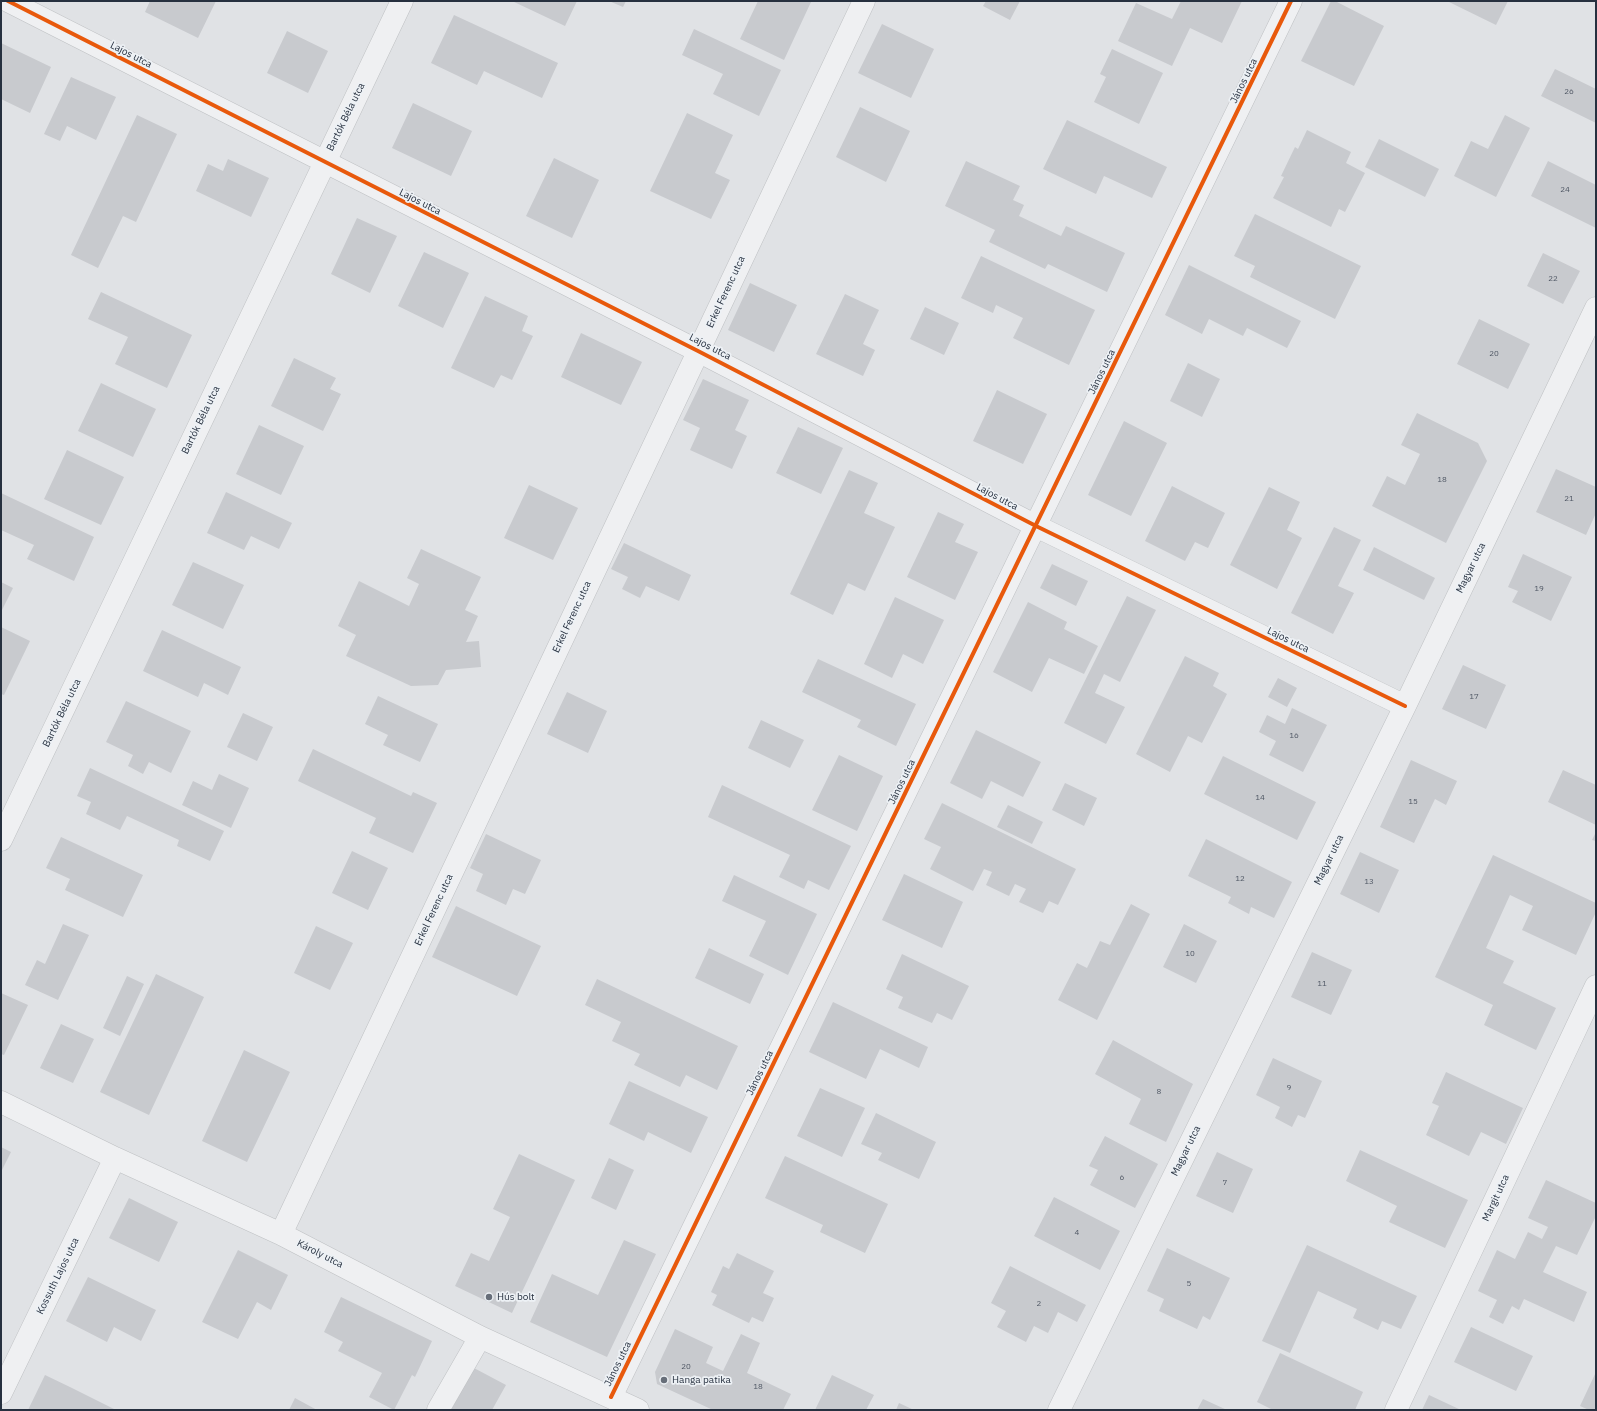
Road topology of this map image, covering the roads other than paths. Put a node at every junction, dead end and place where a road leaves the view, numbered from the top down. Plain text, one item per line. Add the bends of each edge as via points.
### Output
1 (8, 1) edge
2 (402, 1) edge
3 (864, 1) edge
4 (1291, 1) edge
5 (325, 163) junction
6 (1596, 308) edge
7 (698, 350) junction
8 (1036, 526) junction
9 (1405, 706) junction
10 (1, 840) edge
11 (1596, 986) edge
12 (1, 1102) edge
13 (116, 1158) junction
14 (281, 1234) junction
15 (480, 1337) junction
16 (1, 1394) edge
17 (611, 1397) junction
18 (438, 1410) edge
19 (638, 1410) edge
20 (1059, 1410) edge
21 (1396, 1410) edge

1 - 5 street, Lajos utca
2 - 5 street, Bartók Béla utca
3 - 7 street, Erkel Ferenc utca
4 - 8 street, János utca
5 - 7 street, Lajos utca
5 - 10 street, Bartók Béla utca
6 - 9 street, Magyar utca
7 - 8 street, Lajos utca
7 - 14 street, Erkel Ferenc utca
8 - 9 street, Lajos utca
8 - 17 street, János utca
9 - 20 street, Magyar utca
11 - 21 street, Margit utca
12 - 13 street, Károly utca
13 - 14 street, Károly utca
13 - 16 street, Kossuth Lajos utca
14 - 15 street, Károly utca
15 - 17 street, Károly utca
15 - 18 street
17 - 19 street, Károly utca

